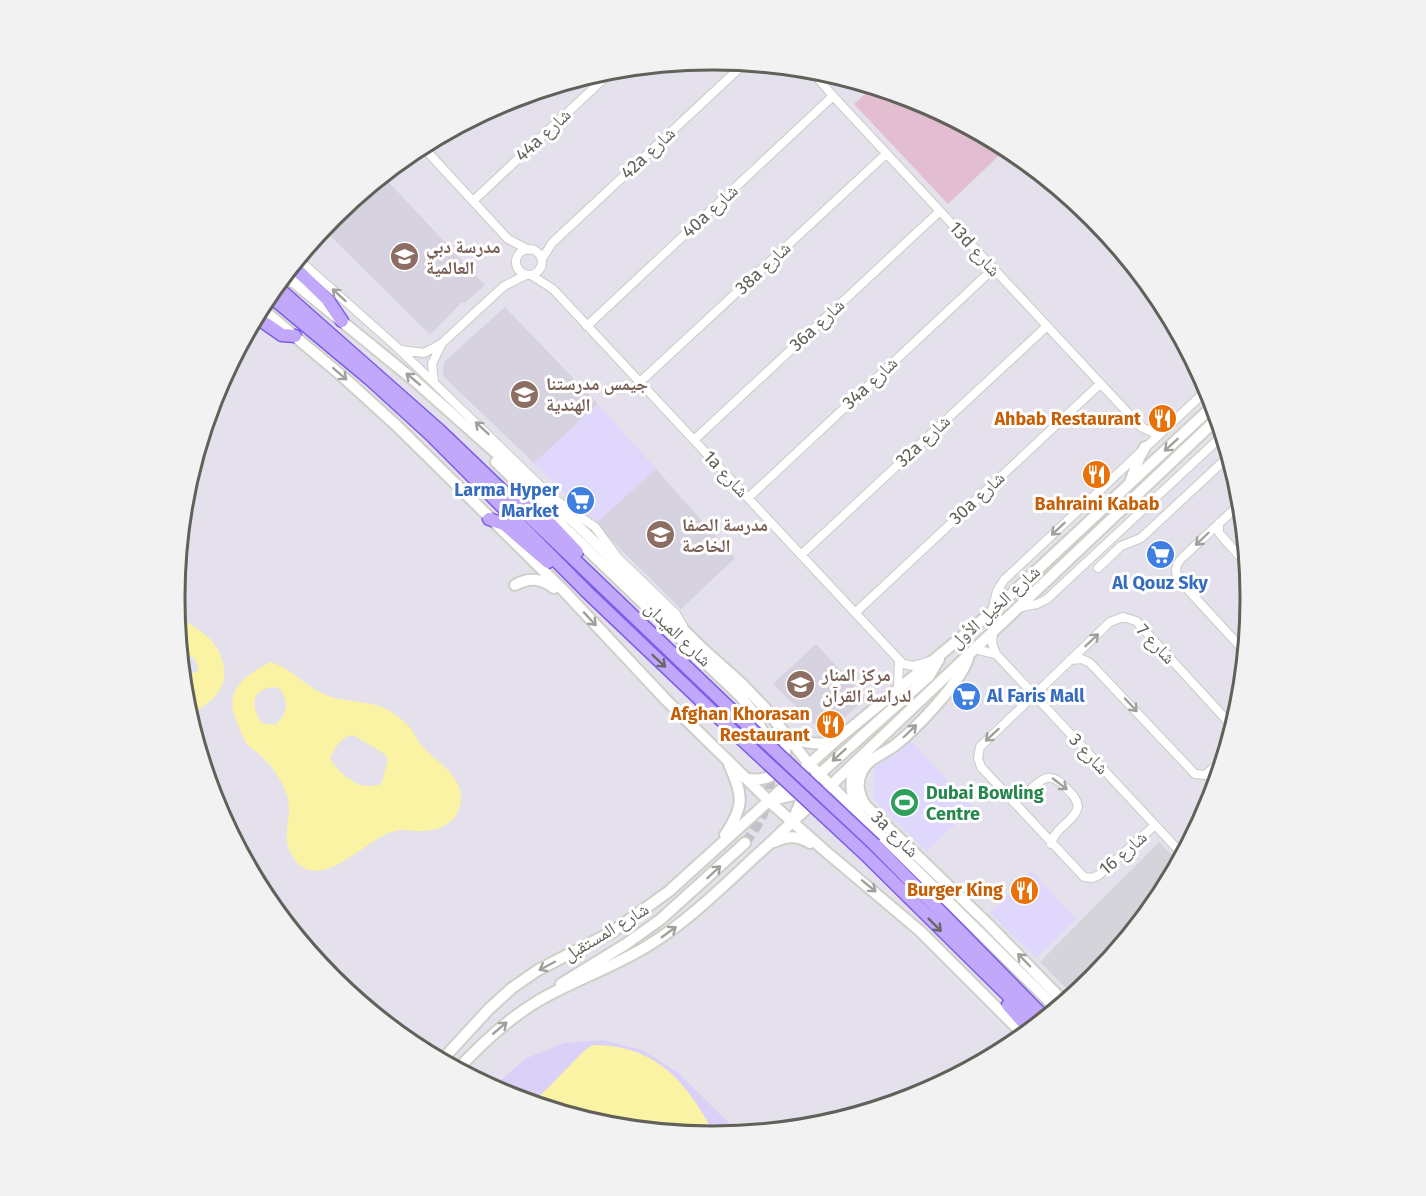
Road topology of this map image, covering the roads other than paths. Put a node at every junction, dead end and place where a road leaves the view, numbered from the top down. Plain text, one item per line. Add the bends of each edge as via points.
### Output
1 (736, 71) edge
2 (821, 82) edge
3 (599, 83) edge
4 (833, 96) junction
5 (429, 153) edge
6 (886, 154) junction
7 (473, 201) junction
8 (940, 211) junction
9 (508, 239) junction
10 (552, 243) junction
11 (531, 250) junction
12 (516, 263) junction
13 (541, 263) junction
14 (304, 265) edge
15 (993, 269) junction
16 (299, 272) edge
17 (528, 275) junction
18 (292, 281) edge
19 (504, 286) junction
20 (553, 289) junction
21 (283, 292) edge
22 (277, 301) edge
23 (268, 314) edge
24 (342, 321) junction
25 (263, 322) edge
26 (587, 326) junction
27 (1046, 327) junction
28 (295, 336) junction
29 (441, 344) junction
30 (399, 349) junction
31 (640, 382) junction
32 (434, 383) junction
33 (1100, 384) junction
34 (1200, 396) edge
35 (1206, 412) edge
36 (1211, 424) edge
37 (1141, 427) junction
38 (1159, 435) junction
39 (694, 440) junction
40 (1217, 441) edge
41 (488, 446) junction
42 (1146, 447) junction
43 (1223, 462) edge
44 (1131, 482) junction
45 (527, 492) junction
46 (748, 498) junction
47 (1233, 510) edge
48 (489, 519) junction
49 (1219, 523) junction
50 (801, 555) junction
51 (1238, 555) edge
52 (1098, 568) dead end
53 (515, 585) dead end
54 (564, 591) junction
55 (587, 592) junction
56 (620, 603) junction
57 (1016, 609) junction
58 (992, 612) junction
59 (855, 613) junction
60 (685, 631) junction
61 (993, 631) junction
62 (1238, 644) edge
63 (972, 652) junction
64 (996, 654) junction
65 (937, 658) junction
66 (899, 660) junction
67 (1070, 660) junction
68 (898, 688) junction
69 (1035, 695) junction
70 (1226, 720) edge
71 (762, 730) tunnel mouth
72 (786, 736) junction
73 (834, 742) junction
74 (881, 753) junction
75 (860, 757) junction
76 (726, 758) junction
77 (809, 764) junction
78 (1213, 768) edge
79 (819, 774) junction
80 (747, 779) junction
81 (831, 785) junction
82 (779, 792) junction
83 (801, 793) junction
84 (820, 795) junction
85 (769, 801) junction
86 (1013, 802) junction
87 (790, 820) junction
88 (1155, 825) junction
89 (876, 829) junction
90 (745, 843) tunnel mouth
91 (1051, 844) junction
92 (768, 845) junction
93 (1177, 849) edge
94 (715, 850) junction
95 (824, 850) junction
96 (972, 923) junction
97 (988, 924) junction
98 (1003, 990) junction
99 (550, 994) junction
100 (1059, 997) edge
101 (1051, 1003) edge
102 (1039, 1012) edge
103 (1031, 1018) edge
104 (1019, 1027) edge
105 (1018, 1028) edge
106 (447, 1054) edge
107 (464, 1063) edge

1 - 10 street, 42a شارع
2 - 4 street, 13d شارع
3 - 7 street, 44a شارع
4 - 6 street, 13d شارع
4 - 26 street, 40a شارع
5 - 7 street
6 - 8 street, 13d شارع
6 - 31 street, 38a شارع
7 - 9 street
8 - 15 street, 13d شارع
8 - 39 street, 36a شارع
9 - 11 street
9 - 12 street
10 - 11 street, 42a شارع
10 - 13 street, 42a شارع
11 - 12 street via 519,254
11 - 13 street
12 - 17 street
12 - 19 street
13 - 17 street via 536,273
13 - 20 street, 1a شارع
30 -> 14 street, شارع الميدان
15 - 27 street, 13d شارع
15 - 46 street, 34a شارع
16 - 24 main road via 327,299
17 - 19 street
17 - 20 street, 1a شارع
18 - 24 main road
19 - 29 street
20 - 26 street, 1a شارع
21 - 56 main road, شارع الميدان via 431,422
22 - 55 main road, شارع الميدان via 431,435
23 - 28 main road
41 -> 24 main road
25 - 28 main road via 282,336
26 - 31 street, 1a شارع
27 - 33 street, 13d شارع
27 - 50 street, 32a شارع
28 -> 48 main road via 397,426
29 - 30 street via 417,353
29 - 32 street via 432,364
30 - 32 street, شارع الميدان
31 - 39 street, 1a شارع
60 -> 32 street, شارع الميدان via 676,614 618,558 600,532 552,497
33 - 37 street, 13d شارع
33 - 59 street, 30a شارع
34 - 38 street
35 -> 44 main road, شارع الخيل الأول
36 - 57 main road, شارع الخيل الأول
37 - 38 street, 13d شارع
37 - 42 street, 13d شارع
38 - 42 street
39 - 46 street, 1a شارع
40 - 57 street via 1047,598
41 - 45 main road via 492,457
41 - 60 main road via 575,523
42 - 44 main road
42 -> 58 street via 1004,580
43 - 52 street via 1141,538 1121,546
44 - 58 main road, شارع الخيل الأول
45 - 56 main road via 529,501 615,592
45 - 71 main road via 741,697
46 - 50 street, 1a شارع
47 - 49 street
48 - 54 main road
48 - 55 main road via 504,524
49 - 51 street via 1219,533
49 -> 62 street via 1179,562 1176,572
50 - 59 street, 1a شارع
53 - 54 main road via 538,580
54 -> 76 main road
55 -> 98 main road, شارع الميدان, bridge
56 - 102 main road, شارع الميدان, bridge via 875,845
57 - 61 main road, شارع الخيل الأول
58 - 65 main road, شارع الخيل الأول
59 - 66 street, 1a شارع
60 - 72 main road via 741,682
61 - 63 main road, شارع الخيل الأول
61 - 64 street
63 - 64 street
74 -> 63 main road, 3a شارع via 898,743 928,713 960,675
63 - 75 main road, شارع الخيل الأول
64 - 69 street, شارع 3
65 - 66 street via 908,666
65 - 68 main road, شارع الخيل الأول
65 -> 79 main road via 928,676
66 - 68 street
67 - 69 street, شارع 7
67 -> 70 street, شارع 7 via 1110,622 1130,617
67 -> 78 street via 1090,663 1195,774 1205,775
68 - 73 main road, شارع الخيل الأول
69 -> 86 street, شارع 16 via 978,753 981,767
69 - 88 street, شارع 3
72 - 73 main road via 809,744
72 - 77 main road
72 - 80 main road via 786,753 779,769 765,778
73 - 77 main road, شارع الخيل الأول
74 - 75 main road
74 - 97 main road, 3a شارع via 860,776 863,802
75 - 81 main road, شارع الخيل الأول
75 - 89 main road via 852,774 852,795
76 - 80 main road
76 - 94 main road via 739,787 740,808
77 - 79 main road
77 - 82 main road, شارع الخيل الأول
77 - 83 main road
79 - 81 main road
79 - 83 main road
80 - 82 main road
80 - 85 main road
81 - 83 main road
81 - 84 main road, شارع الخيل الأول
81 - 89 main road
82 - 83 main road
82 - 85 main road, شارع الخيل الأول
83 - 84 main road
83 - 85 main road
83 - 87 main road
84 - 87 main road, شارع الخيل الأول
84 - 89 main road via 835,800 865,826
85 - 87 main road
85 - 94 main road, شارع المستقبل
86 - 91 street, شارع 16
86 -> 91 street via 1045,778 1062,783 1078,807
87 - 92 main road, شارع المستقبل
87 - 95 main road
88 - 91 street, شارع 16 via 1092,878 1084,877
88 - 93 street, شارع 3
89 - 96 main road
99 -> 90 main road via 661,919
92 - 95 main road via 798,837
99 -> 92 main road, شارع المستقبل via 610,968 663,936
94 -> 106 main road, شارع المستقبل via 630,921 512,988
95 -> 105 main road via 920,930
96 - 97 main road
96 - 101 main road
100 -> 97 main road, 3a شارع
98 - 103 main road, شارع الميدان
98 - 104 main road via 1005,1002
107 -> 99 main road, شارع المستقبل via 502,1027

